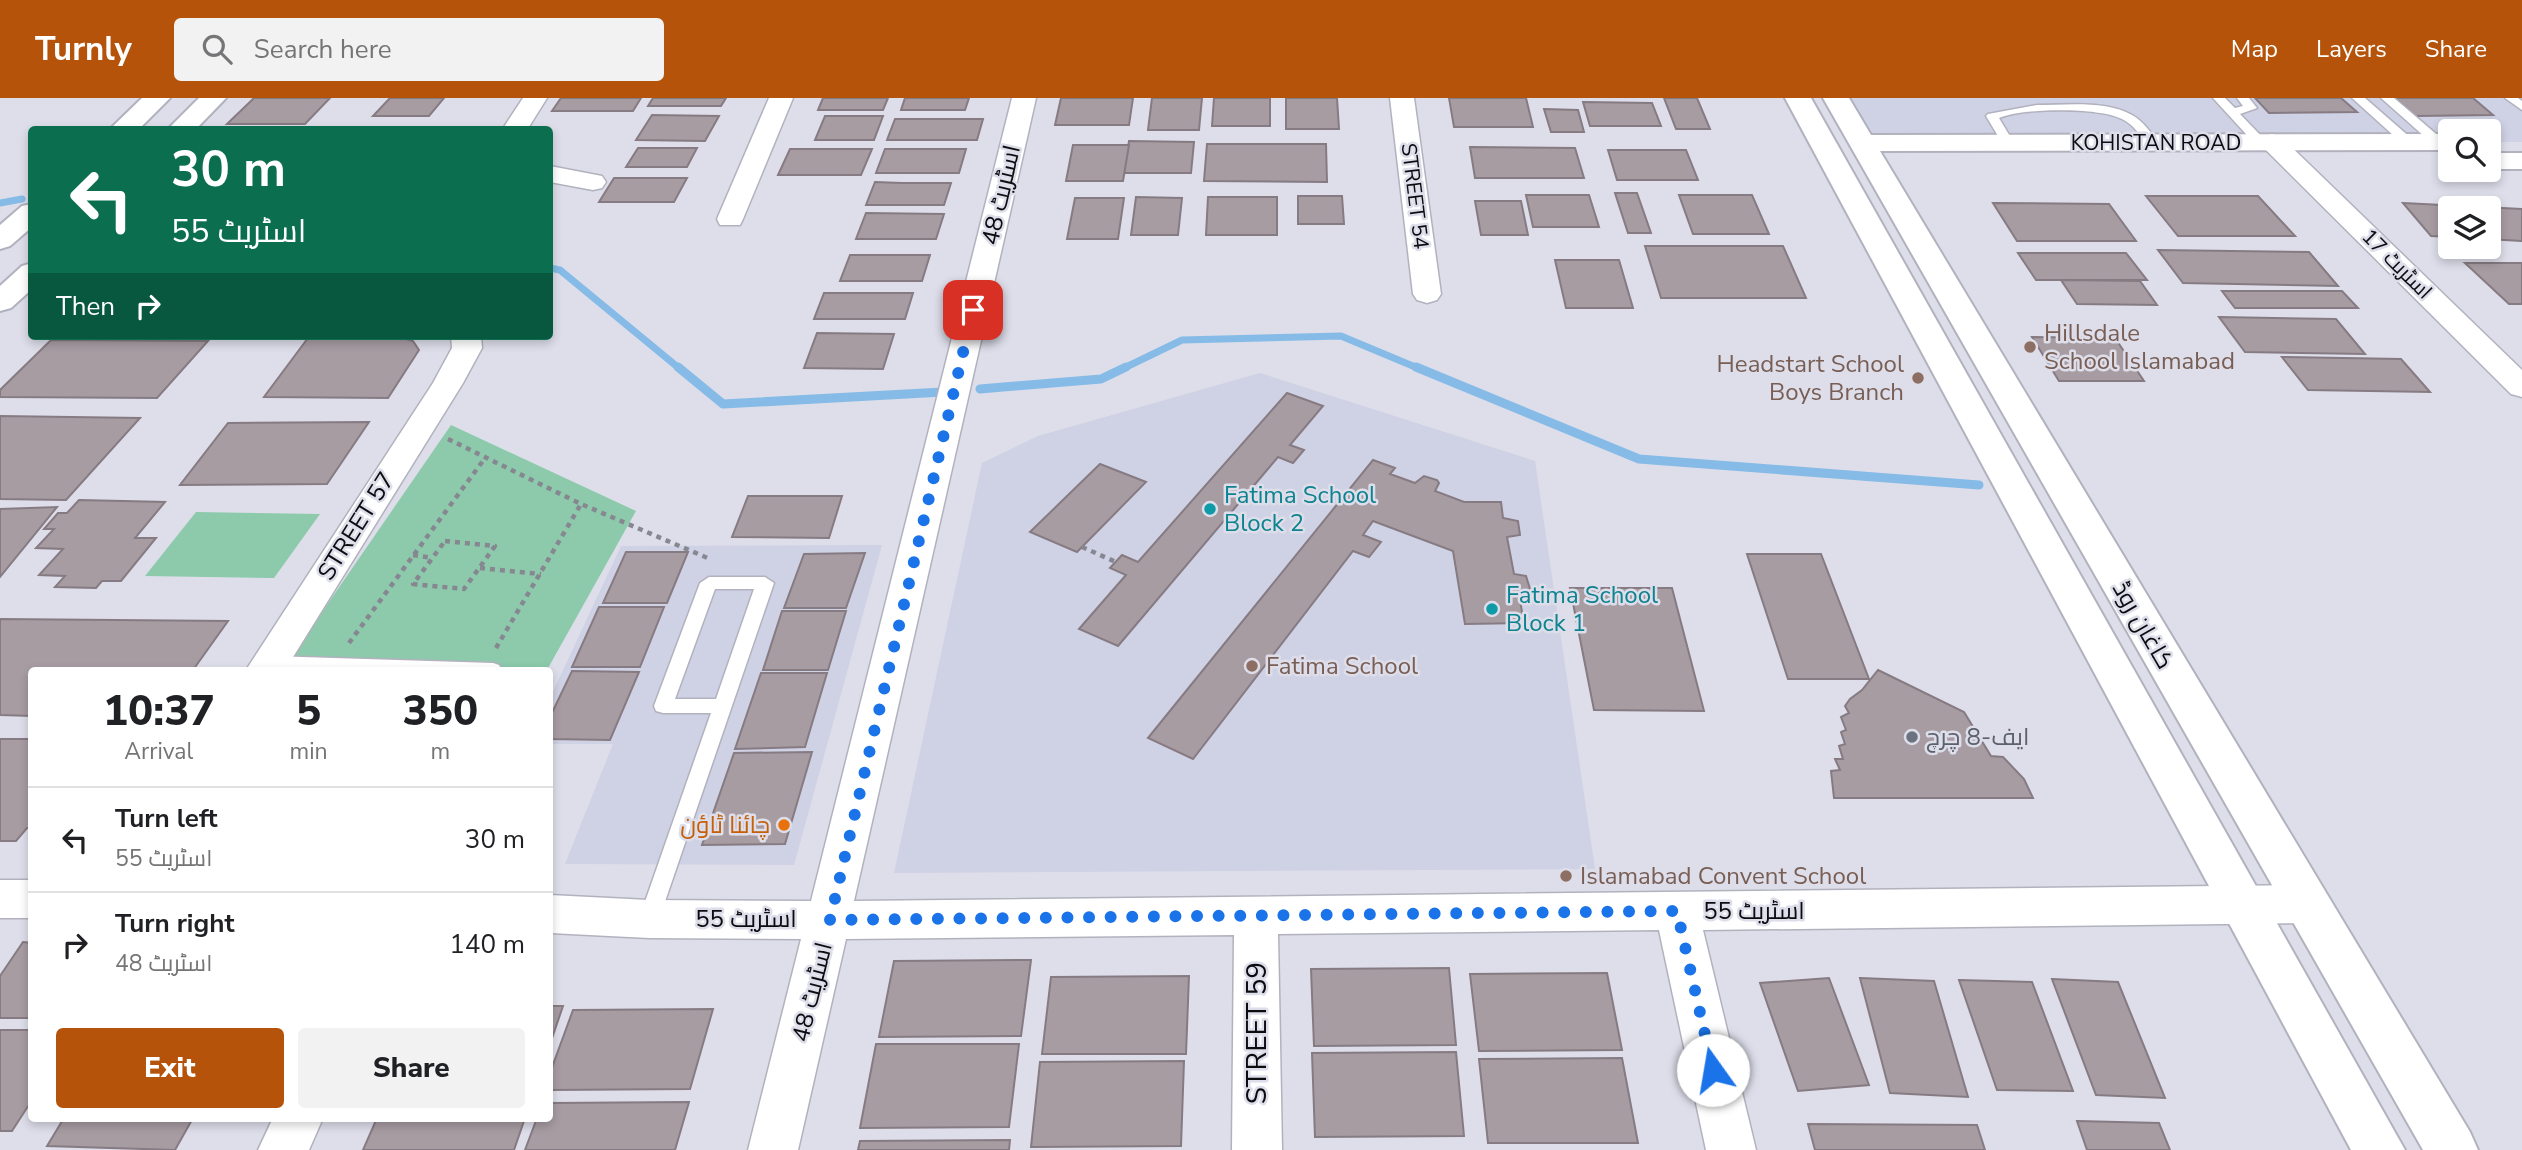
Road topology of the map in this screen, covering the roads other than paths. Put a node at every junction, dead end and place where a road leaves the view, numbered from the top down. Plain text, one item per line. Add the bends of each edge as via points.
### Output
1 (157, 98) edge
2 (213, 98) edge
3 (535, 98) edge
4 (781, 98) edge
5 (1024, 98) edge
6 (1402, 98) edge
7 (1798, 98) edge
8 (1836, 98) edge
9 (2219, 98) edge
10 (2243, 98) edge
11 (2358, 98) edge
12 (2387, 98) edge
13 (2511, 98) edge
14 (2522, 107) edge
15 (2232, 112) junction
16 (126, 126) edge
17 (184, 126) edge
18 (517, 126) edge
19 (2438, 141) edge
20 (2266, 142) junction
21 (2408, 142) junction
22 (2501, 142) edge
23 (2522, 142) edge
24 (2438, 147) edge
25 (2438, 149) edge
26 (1868, 154) junction
27 (2292, 161) junction
28 (2501, 161) edge
29 (2522, 161) edge
30 (553, 175) edge
31 (593, 182) dead end
32 (28, 216) edge
33 (730, 219) dead end
34 (0, 240) edge
35 (28, 276) edge
36 (1427, 294) dead end
37 (0, 302) edge
38 (466, 340) edge
39 (2522, 387) edge
40 (267, 666) edge
41 (409, 667) edge
42 (722, 706) junction
43 (0, 899) edge
44 (28, 899) edge
45 (2306, 904) junction
46 (2246, 907) junction
47 (1677, 911) junction
48 (553, 914) edge
49 (1256, 915) junction
50 (649, 919) junction
51 (830, 920) junction
52 (297, 1122) edge
53 (283, 1150) edge
54 (773, 1150) edge
55 (1257, 1150) edge
56 (1731, 1150) edge
57 (2379, 1150) edge
58 (2452, 1150) edge

1 - 16 street
2 - 17 street
3 - 18 street
4 - 33 street
5 - 51 street, اسٹریٹ 48
6 - 36 street, STREET 54
7 - 46 street, کاغان روڈ
8 - 26 street, کاغان روڈ
9 - 15 lane
10 - 15 lane via 2251,108
11 - 21 lane
12 - 19 lane
13 - 14 lane
15 - 20 lane
20 - 21 street, KOHISTAN ROAD
20 - 26 street, KOHISTAN ROAD via 2008,143
20 - 27 street, اسٹریٹ 17
21 - 24 street, KOHISTAN ROAD
22 - 23 street
25 - 27 street, KOHISTAN ROAD
26 - 27 street, KOHISTAN ROAD
26 - 45 street, کاغان روڈ
27 - 39 street, اسٹریٹ 17
28 - 29 street
30 - 31 street
32 - 34 street
35 - 37 street
38 - 40 street, STREET 57 via 467,348 448,383
40 - 41 lane
42 - 42 lane via 663,706 709,583 765,583
42 - 50 lane
43 - 44 street
45 - 46 street, اسٹریٹ 55
45 - 58 street, کاغان روڈ
46 - 47 street, اسٹریٹ 55
46 - 57 street, کاغان روڈ
47 - 49 street, اسٹریٹ 55
47 - 56 street
48 - 50 street, اسٹریٹ 55
49 - 51 street, اسٹریٹ 55
49 - 55 street, STREET 59
50 - 51 street, اسٹریٹ 55
51 - 54 street, اسٹریٹ 48
52 - 53 street

